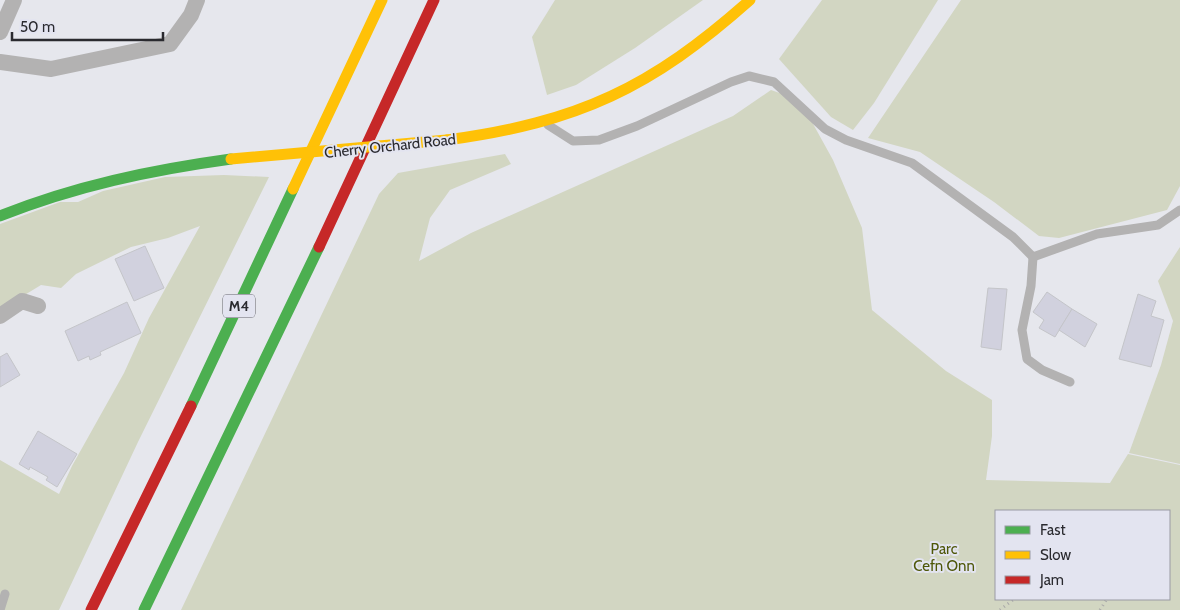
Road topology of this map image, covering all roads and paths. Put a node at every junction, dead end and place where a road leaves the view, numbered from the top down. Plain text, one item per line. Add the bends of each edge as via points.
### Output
1 (14, 0) edge
2 (197, 0) edge
3 (382, 0) edge
4 (434, 0) edge
5 (750, 0) edge
6 (0, 32) edge
7 (0, 62) edge
8 (545, 124) junction
9 (1180, 210) edge
10 (1, 213) edge
11 (1033, 257) junction
12 (38, 306) dead end
13 (0, 316) edge
14 (1070, 382) dead end
15 (5, 594) dead end
16 (1013, 600) edge
17 (0, 610) edge
18 (92, 610) edge
19 (144, 610) edge
20 (1000, 610) edge

1 - 6 street
2 - 7 street via 191,15 170,44 51,69
3 - 18 main road, M4
4 - 19 main road
5 - 8 main road, Cherry Orchard Road via 705,41 645,82 588,109
8 - 10 main road, Cherry Orchard Road, bridge via 447,140 231,159 115,178
8 - 11 lane via 573,141 599,140 637,126 730,82 749,76 774,82 825,129 846,140 912,163 1014,237
9 - 11 lane via 1158,225 1097,234
11 - 14 lane via 1022,330 1027,358 1042,370
12 - 13 street via 22,301
15 - 17 lane
16 - 20 path

